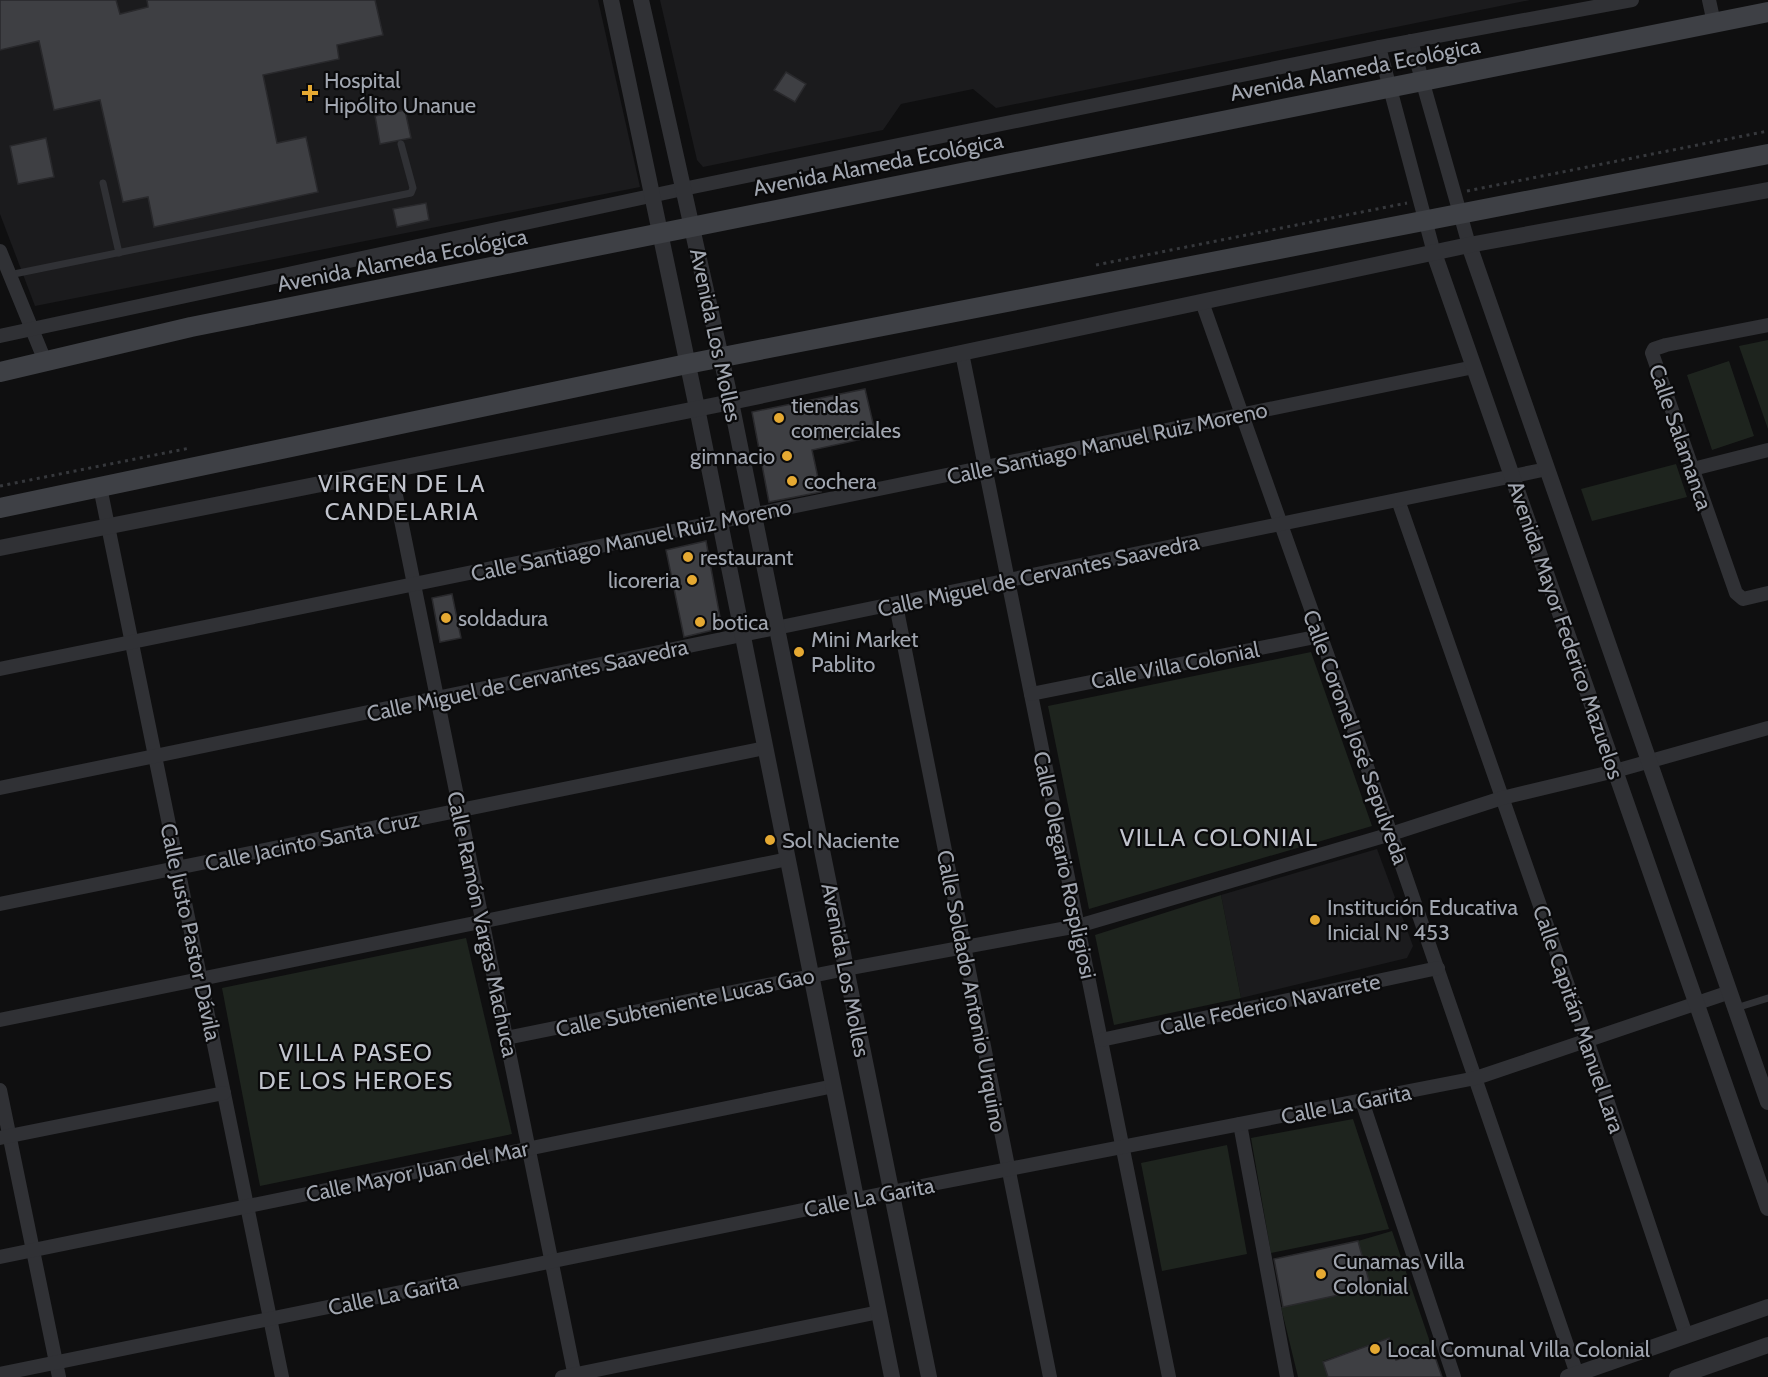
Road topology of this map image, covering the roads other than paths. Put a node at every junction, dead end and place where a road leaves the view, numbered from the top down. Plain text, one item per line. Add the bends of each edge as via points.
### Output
1 (611, 0) edge
2 (641, 0) edge
3 (1632, 0) edge
4 (1709, 0) edge
5 (1768, 12) edge
6 (1714, 23) junction
7 (1412, 41) junction
8 (1379, 47) junction
9 (1423, 80) junction
10 (1390, 87) junction
11 (401, 144) dead end
12 (1768, 154) edge
13 (103, 183) dead end
14 (683, 189) junction
15 (1768, 190) edge
16 (652, 196) junction
17 (1460, 214) junction
18 (1426, 221) junction
19 (692, 226) junction
20 (660, 233) junction
21 (1469, 245) junction
22 (0, 250) edge
23 (119, 253) junction
24 (1434, 253) junction
25 (9, 275) junction
26 (1202, 302) junction
27 (1768, 325) edge
28 (33, 328) junction
29 (0, 336) edge
30 (962, 353) junction
31 (721, 358) junction
32 (45, 361) junction
33 (687, 364) junction
34 (1474, 367) junction
35 (0, 372) edge
36 (731, 402) junction
37 (697, 408) junction
38 (1243, 415) junction
39 (1768, 450) edge
40 (986, 468) junction
41 (1693, 469) junction
42 (1547, 470) junction
43 (390, 471) junction
44 (1512, 477) junction
45 (100, 487) junction
46 (1398, 500) junction
47 (0, 508) edge
48 (754, 515) junction
49 (720, 522) junction
50 (1281, 525) junction
51 (109, 526) junction
52 (0, 548) edge
53 (1007, 582) junction
54 (414, 585) junction
55 (1768, 593) edge
56 (896, 605) junction
57 (777, 629) junction
58 (743, 636) junction
59 (1320, 636) junction
60 (132, 642) junction
61 (0, 669) edge
62 (1031, 694) junction
63 (437, 699) junction
64 (1768, 728) edge
65 (765, 748) junction
66 (155, 756) junction
67 (1648, 760) junction
68 (1615, 771) junction
69 (0, 788) edge
70 (1502, 798) junction
71 (460, 810) junction
72 (1391, 834) junction
73 (788, 859) junction
74 (178, 868) junction
75 (0, 904) edge
76 (482, 922) junction
77 (1078, 926) junction
78 (964, 947) junction
79 (1438, 968) junction
80 (846, 969) junction
81 (811, 976) junction
82 (201, 979) junction
83 (1730, 992) junction
84 (1768, 998) edge
85 (1696, 1003) junction
86 (1735, 1008) junction
87 (0, 1020) edge
88 (506, 1038) junction
89 (1101, 1040) junction
90 (1587, 1040) junction
91 (1476, 1078) junction
92 (834, 1086) junction
93 (0, 1090) edge
94 (224, 1093) junction
95 (1362, 1101) junction
96 (1768, 1102) edge
97 (1240, 1124) junction
98 (5, 1137) edge
99 (1123, 1147) junction
100 (529, 1149) junction
101 (1008, 1169) junction
102 (891, 1192) junction
103 (856, 1199) junction
104 (247, 1206) junction
105 (1768, 1208) edge
106 (33, 1250) junction
107 (0, 1257) edge
108 (552, 1261) junction
109 (1768, 1307) edge
110 (879, 1312) junction
111 (270, 1319) junction
112 (1686, 1335) junction
113 (1768, 1345) edge
114 (56, 1362) junction
115 (0, 1374) edge
116 (570, 1376) edge
117 (1574, 1376) edge
118 (58, 1377) edge
119 (282, 1377) edge
120 (892, 1377) edge
121 (929, 1377) edge
122 (1050, 1377) edge
123 (1169, 1377) edge
124 (1287, 1377) edge
125 (1454, 1377) edge
126 (1677, 1377) edge

1 - 16 street, Avenida Los Molles
2 - 14 street, Avenida Los Molles
3 - 7 street, Avenida Alameda Ecológica
4 - 6 street
5 - 6 main road, Avenida Alameda Ecológica
6 - 9 main road, Avenida Alameda Ecológica
7 - 8 street, Avenida Alameda Ecológica
7 - 9 street, Avenida Mayor Federico Mazuelos
8 - 10 street, Avenida Mayor Federico Mazuelos
8 - 14 street, Avenida Alameda Ecológica
9 - 10 main road, Avenida Alameda Ecológica
9 - 17 street, Avenida Mayor Federico Mazuelos
10 - 18 street, Avenida Mayor Federico Mazuelos
10 - 19 main road, Avenida Alameda Ecológica
11 - 23 lane via 413,188 411,194
12 - 17 main road
13 - 23 lane
14 - 16 street, Avenida Alameda Ecológica
14 - 19 street, Avenida Los Molles
15 - 21 street
16 - 20 street, Avenida Los Molles
16 - 28 street, Avenida Alameda Ecológica
17 - 18 main road
17 - 21 street, Avenida Mayor Federico Mazuelos
18 - 24 street, Avenida Mayor Federico Mazuelos
18 - 31 main road
19 - 20 main road, Avenida Alameda Ecológica
19 - 31 street, Avenida Los Molles
20 - 32 main road, Avenida Alameda Ecológica via 191,327
20 - 33 street, Avenida Los Molles
21 - 24 street
21 - 42 street, Avenida Mayor Federico Mazuelos
22 - 25 street
23 - 25 lane
24 - 26 street
24 - 34 street, Avenida Mayor Federico Mazuelos
25 - 28 street
26 - 30 street
26 - 38 street, Calle Coronel José Sepulveda
27 - 41 street, Calle Salamanca via 1654,349 1653,359
28 - 29 street, Avenida Alameda Ecológica
28 - 32 street
30 - 36 street
30 - 40 street, Calle Olegario Rospligiosi
31 - 33 main road
31 - 36 street, Avenida Los Molles
32 - 35 main road, Avenida Alameda Ecológica
33 - 37 street, Avenida Los Molles
33 - 45 main road
34 - 38 street, Calle Santiago Manuel Ruiz Moreno
34 - 44 street, Avenida Mayor Federico Mazuelos
36 - 37 street
36 - 48 street, Avenida Los Molles
37 - 43 street
37 - 49 street, Avenida Los Molles
38 - 40 street, Calle Santiago Manuel Ruiz Moreno
38 - 50 street, Calle Coronel José Sepulveda
39 - 41 street
40 - 48 street, Calle Santiago Manuel Ruiz Moreno
40 - 53 street, Calle Olegario Rospligiosi
41 - 55 street, Calle Salamanca via 1736,593 1740,599
42 - 44 street, Calle Miguel de Cervantes Saavedra
42 - 67 street, Avenida Mayor Federico Mazuelos
43 - 51 street
43 - 54 street, Calle Ramón Vargas Machuca
44 - 46 street, Calle Miguel de Cervantes Saavedra
44 - 68 street, Avenida Mayor Federico Mazuelos
45 - 47 main road
45 - 51 street, Calle Justo Pastor Dávila
46 - 50 street, Calle Miguel de Cervantes Saavedra
46 - 70 street, Calle Capitán Manuel Lara
48 - 49 street, Calle Santiago Manuel Ruiz Moreno
48 - 57 street, Avenida Los Molles
49 - 54 street, Calle Santiago Manuel Ruiz Moreno
49 - 58 street, Avenida Los Molles
50 - 53 street, Calle Miguel de Cervantes Saavedra
50 - 59 street, Calle Coronel José Sepulveda
51 - 52 street
51 - 60 street, Calle Justo Pastor Dávila
53 - 56 street, Calle Miguel de Cervantes Saavedra
53 - 62 street, Calle Olegario Rospligiosi
54 - 60 street, Calle Santiago Manuel Ruiz Moreno
54 - 63 street, Calle Ramón Vargas Machuca
56 - 57 street, Calle Miguel de Cervantes Saavedra
56 - 78 street, Calle Soldado Antonio Urquino
57 - 58 street, Calle Miguel de Cervantes Saavedra
57 - 80 street, Avenida Los Molles
58 - 63 street, Calle Miguel de Cervantes Saavedra
58 - 65 street, Avenida Los Molles
59 - 62 street, Calle Villa Colonial
59 - 72 street, Calle Coronel José Sepulveda
60 - 61 street, Calle Santiago Manuel Ruiz Moreno
60 - 66 street, Calle Justo Pastor Dávila
62 - 77 street, Calle Olegario Rospligiosi
63 - 66 street, Calle Miguel de Cervantes Saavedra
63 - 71 street, Calle Ramón Vargas Machuca
64 - 67 street, Calle Subteniente Lucas Gao
65 - 71 street, Calle Jacinto Santa Cruz
65 - 73 street, Avenida Los Molles
66 - 69 street, Calle Miguel de Cervantes Saavedra
66 - 74 street, Calle Justo Pastor Dávila
67 - 68 street, Calle Subteniente Lucas Gao
67 - 83 street, Avenida Mayor Federico Mazuelos
68 - 70 street, Calle Subteniente Lucas Gao
68 - 85 street, Avenida Mayor Federico Mazuelos
70 - 72 street, Calle Subteniente Lucas Gao
70 - 90 street, Calle Capitán Manuel Lara
71 - 74 street, Calle Jacinto Santa Cruz
71 - 76 street, Calle Ramón Vargas Machuca
72 - 77 street, Calle Subteniente Lucas Gao
72 - 79 street, Calle Coronel José Sepulveda
73 - 76 street
73 - 81 street, Avenida Los Molles
74 - 75 street, Calle Jacinto Santa Cruz
74 - 82 street, Calle Justo Pastor Dávila
76 - 82 street
76 - 88 street, Calle Ramón Vargas Machuca
77 - 78 street, Calle Subteniente Lucas Gao
77 - 89 street, Calle Olegario Rospligiosi
78 - 80 street, Calle Subteniente Lucas Gao
78 - 101 street, Calle Soldado Antonio Urquino
79 - 89 street, Calle Federico Navarrete
79 - 91 street, Calle Coronel José Sepulveda
80 - 81 street, Calle Subteniente Lucas Gao
80 - 102 street, Avenida Los Molles
81 - 88 street, Calle Subteniente Lucas Gao
81 - 92 street, Avenida Los Molles
82 - 87 street
82 - 94 street, Calle Justo Pastor Dávila
83 - 85 street, Calle La Garita
83 - 86 street, Avenida Mayor Federico Mazuelos
84 - 86 lane
85 - 90 street, Calle La Garita
85 - 105 street, Avenida Mayor Federico Mazuelos
86 - 96 street, Avenida Mayor Federico Mazuelos
88 - 100 street, Calle Ramón Vargas Machuca
89 - 99 street, Calle Olegario Rospligiosi
90 - 91 street, Calle La Garita
90 - 112 street, Calle Capitán Manuel Lara
91 - 95 street, Calle La Garita
91 - 117 street, Calle Coronel José Sepulveda
92 - 100 street, Calle Mayor Juan del Mar
92 - 103 street, Avenida Los Molles
93 - 98 street
94 - 98 street
94 - 104 street, Calle Justo Pastor Dávila
95 - 97 street, Calle La Garita
95 - 125 street
97 - 99 street, Calle La Garita
97 - 124 street
98 - 106 street
99 - 101 street, Calle La Garita
99 - 123 street, Calle Olegario Rospligiosi
100 - 104 street, Calle Mayor Juan del Mar
100 - 108 street, Calle Ramón Vargas Machuca
101 - 102 street, Calle La Garita
101 - 122 street, Calle Soldado Antonio Urquino
102 - 103 street, Calle La Garita
102 - 121 street, Avenida Los Molles
103 - 108 street, Calle La Garita
103 - 110 street, Avenida Los Molles
104 - 106 street, Calle Mayor Juan del Mar
104 - 111 street, Calle Justo Pastor Dávila
106 - 107 street, Calle Mayor Juan del Mar
106 - 114 street
108 - 111 street, Calle La Garita
108 - 116 street, Calle Ramón Vargas Machuca
109 - 112 street
110 - 116 street
110 - 120 street, Avenida Los Molles
111 - 114 street, Calle La Garita
111 - 119 street, Calle Justo Pastor Dávila
112 - 117 street
113 - 126 street
114 - 115 street, Calle La Garita
114 - 118 street

